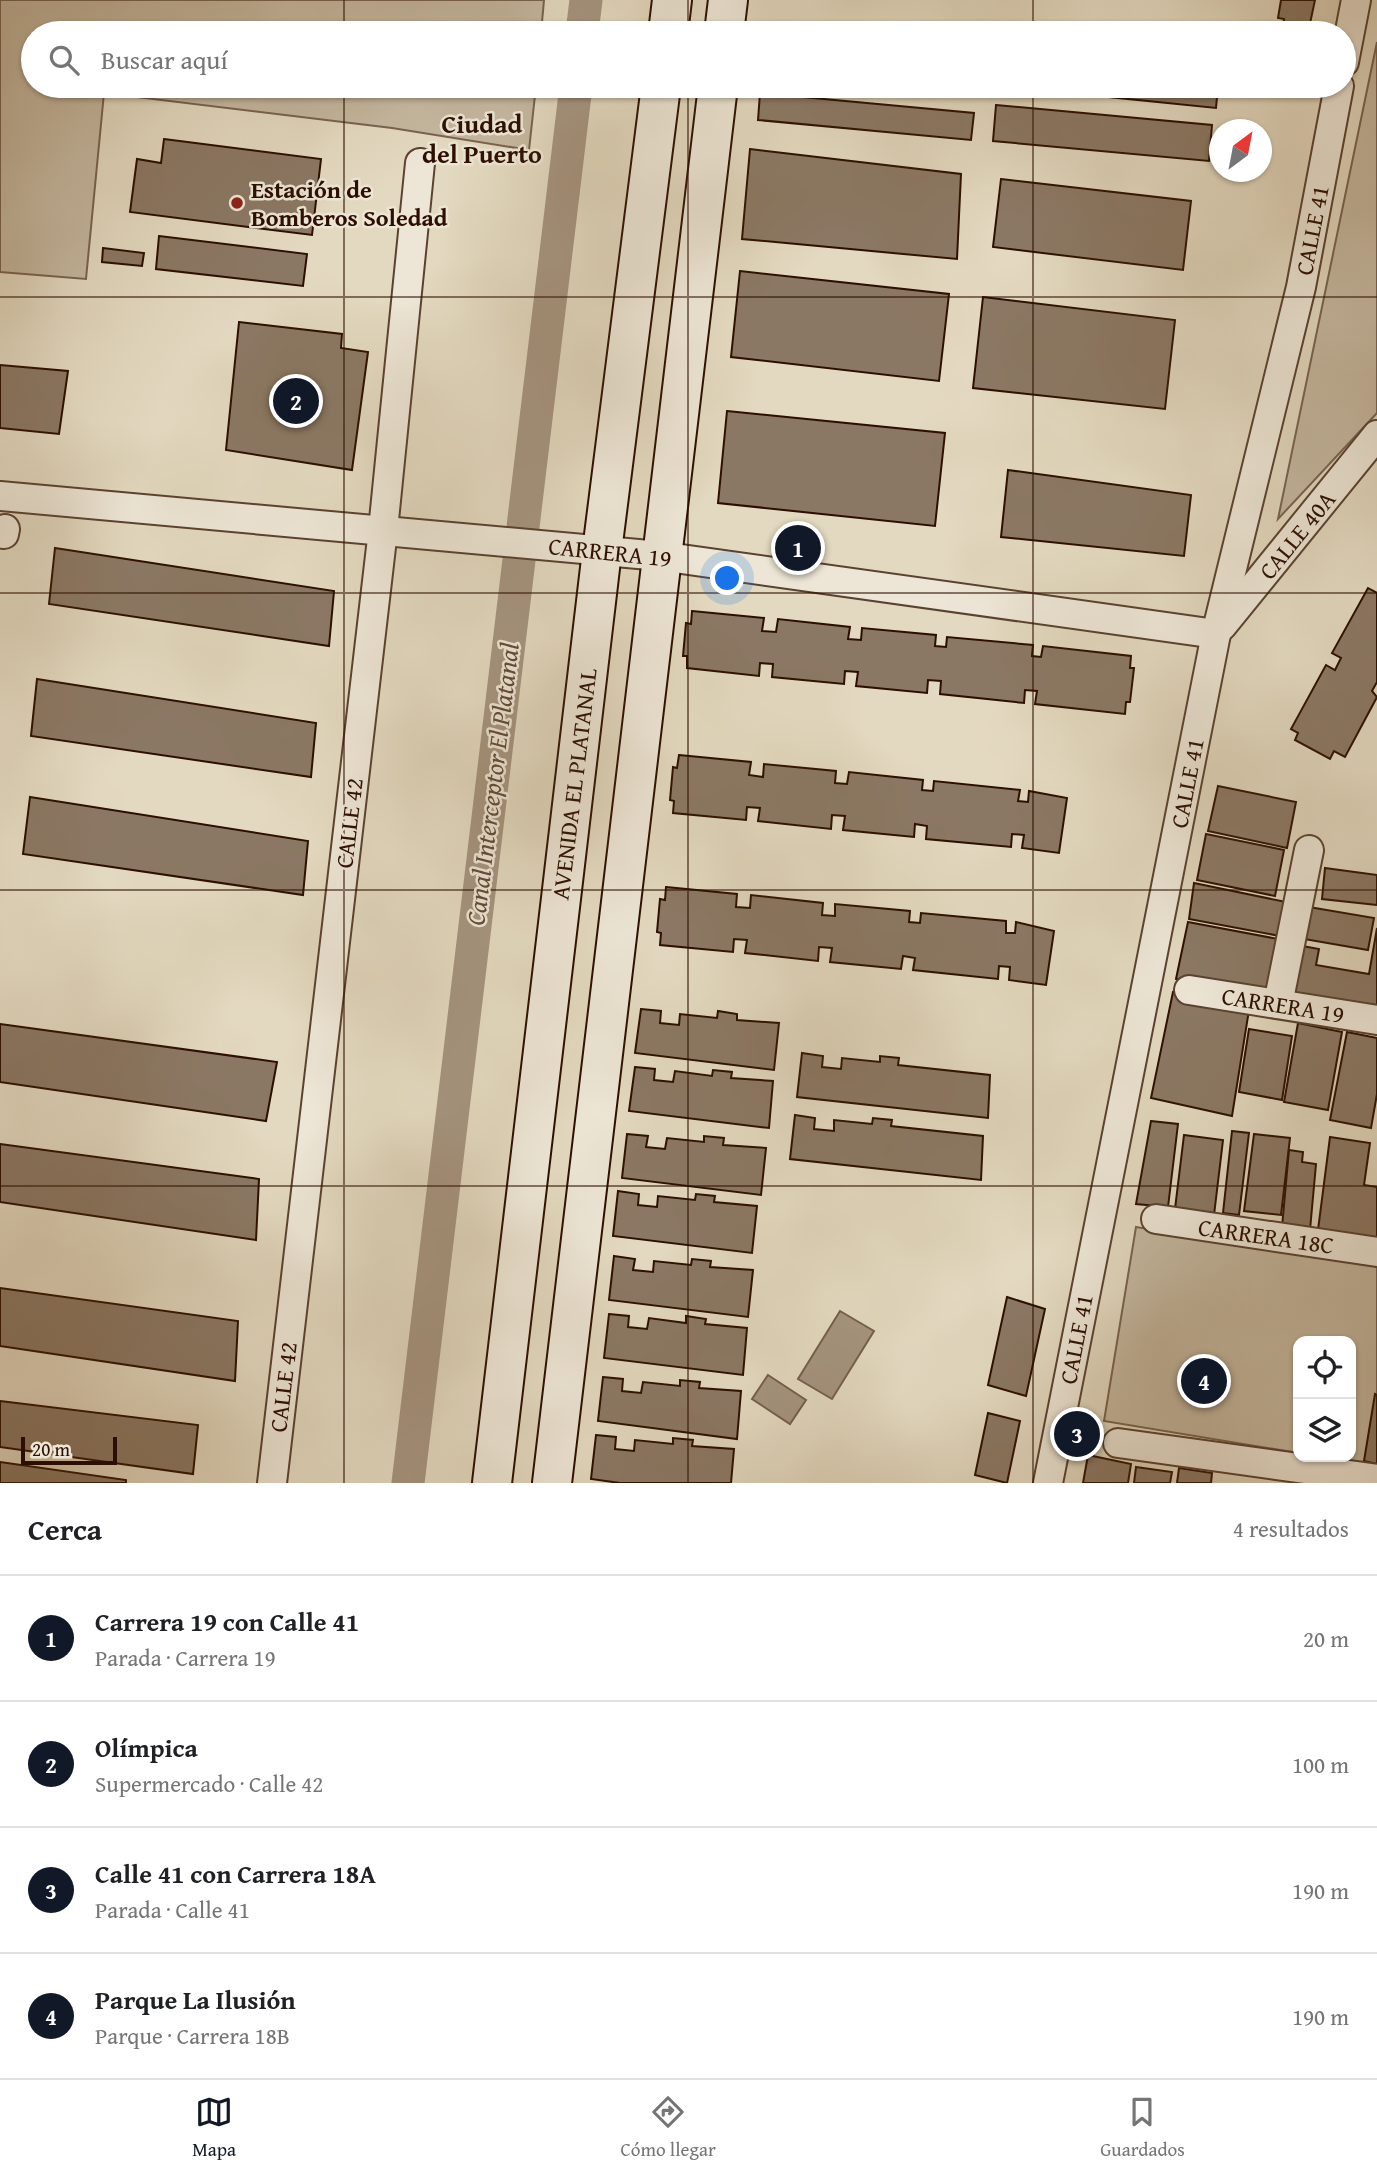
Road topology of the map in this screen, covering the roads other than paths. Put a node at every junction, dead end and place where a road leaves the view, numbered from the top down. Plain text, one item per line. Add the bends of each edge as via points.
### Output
1 (673, 0) edge
2 (728, 0) edge
3 (1356, 0) edge
4 (670, 21) edge
5 (725, 21) edge
6 (1352, 21) edge
7 (660, 98) edge
8 (717, 98) edge
9 (1337, 98) edge
10 (420, 163) dead end
11 (1377, 435) edge
12 (0, 496) edge
13 (383, 530) junction
14 (589, 550) junction
15 (660, 556) junction
16 (1216, 634) junction
17 (1309, 850) dead end
18 (1189, 989) dead end
19 (1279, 1004) junction
20 (1377, 1020) edge
21 (1156, 1219) dead end
22 (1377, 1252) edge
23 (1118, 1443) dead end
24 (1377, 1479) edge
25 (272, 1483) edge
26 (492, 1483) edge
27 (552, 1483) edge
28 (1048, 1483) edge

1 - 4 main road
2 - 5 main road
3 - 6 street
7 - 14 main road, AVENIDA EL PLATANAL
8 - 15 main road
9 - 16 street, CALLE 41 via 1301,287
10 - 13 street, CALLE 42
11 - 16 street, CALLE 40A
12 - 13 street, CARRERA 19
13 - 14 street, CARRERA 19
13 - 25 street, CALLE 42
14 - 15 street, CARRERA 19
14 - 26 main road, AVENIDA EL PLATANAL
15 - 16 street, CARRERA 19
15 - 27 main road
16 - 28 street, CALLE 41
17 - 19 street
18 - 19 street, CARRERA 19
19 - 20 street, CARRERA 19
21 - 22 street, CARRERA 18C
23 - 24 street

